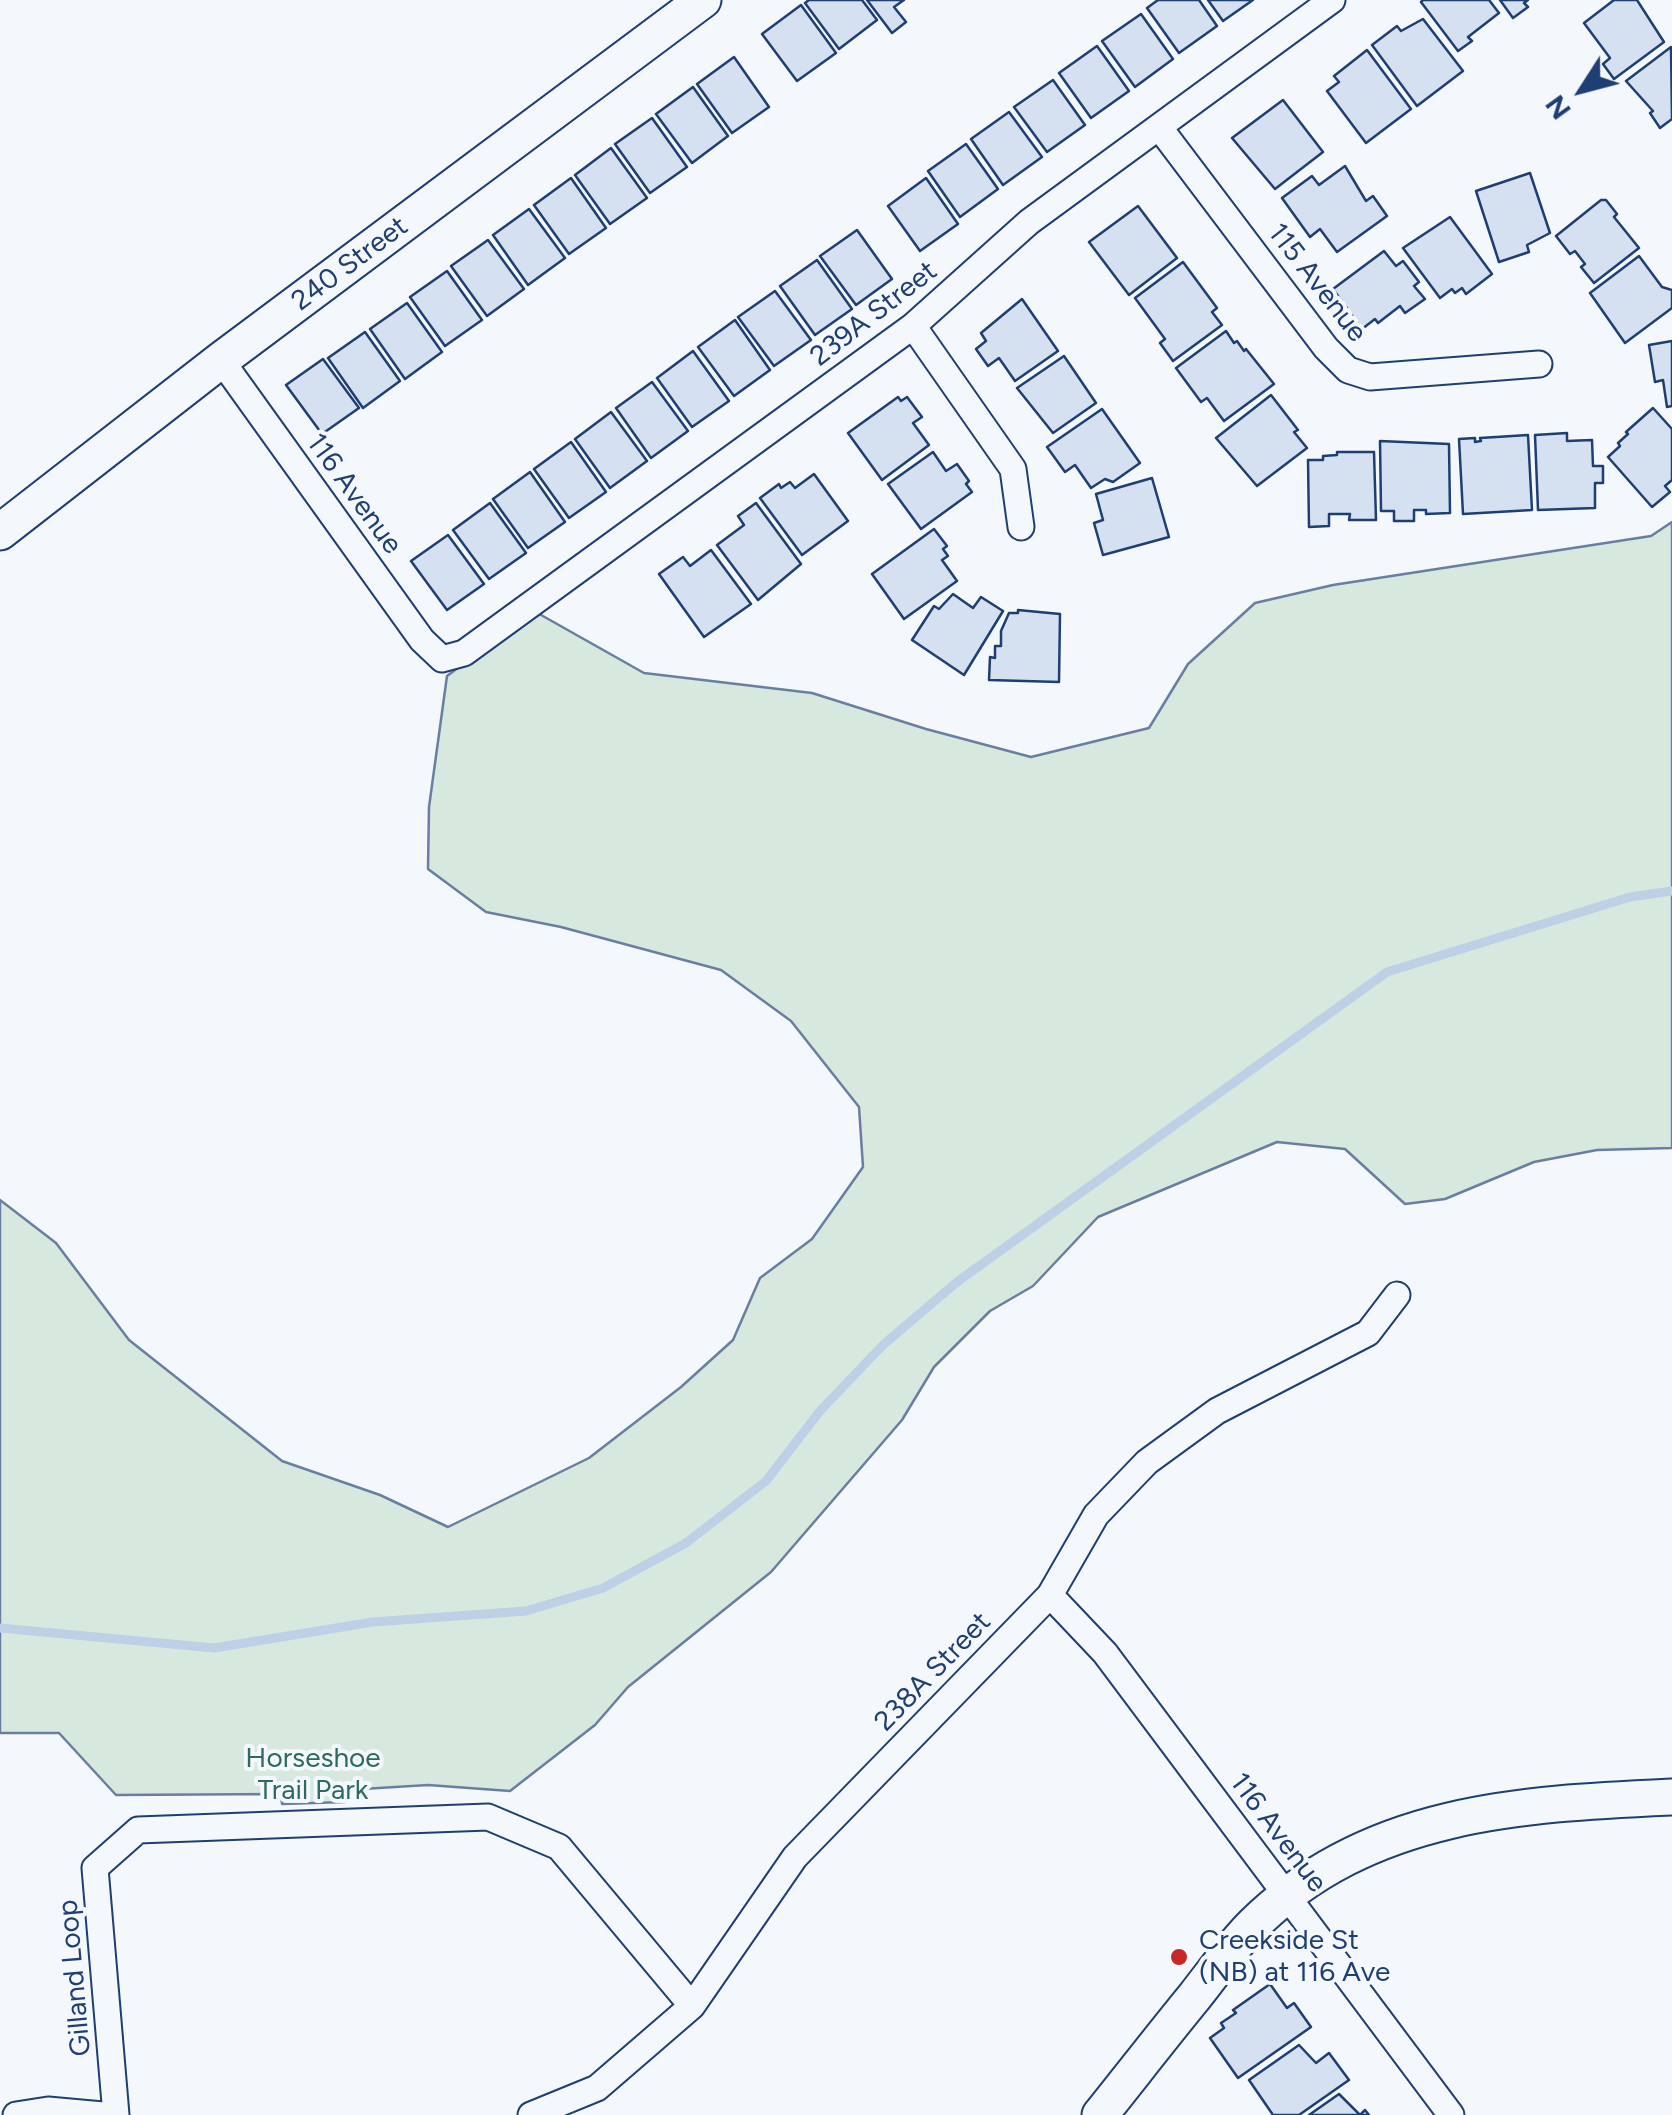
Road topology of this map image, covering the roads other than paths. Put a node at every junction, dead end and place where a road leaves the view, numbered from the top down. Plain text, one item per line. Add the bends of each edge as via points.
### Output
1 (703, 0) edge
2 (1332, 0) edge
3 (1160, 127) junction
4 (913, 326) junction
5 (221, 360) junction
6 (1540, 364) dead end
7 (1021, 527) dead end
8 (0, 532) edge
9 (442, 659) joint
10 (1397, 1295) dead end
11 (1050, 1595) junction
12 (1672, 1797) edge
13 (1288, 1895) junction
14 (692, 2006) junction
15 (16, 2115) edge
16 (104, 2115) edge
17 (116, 2115) edge
18 (531, 2115) edge
19 (1100, 2115) edge
20 (1451, 2115) edge

1 - 5 main road, 240 Street
2 - 3 street, 239A Street
3 - 4 street, 239A Street via 1030,222
3 - 6 street, 115 Avenue via 1348,370 1370,377
4 - 7 street via 1013,470
4 - 9 street, 239A Street via 464,653
5 - 8 main road, 240 Street
5 - 9 street, 116 Avenue
10 - 11 street, 238A Street via 1368,1333 1218,1412 1146,1462 1096,1515
11 - 13 street, 116 Avenue via 1106,1654
11 - 14 street, 238A Street via 795,1857
12 - 13 main road via 1544,1803 1464,1816 1330,1866
13 - 19 main road via 1241,1938
13 - 20 street, 116 Avenue
14 - 17 street, Gilland Loop via 559,1846 488,1817 138,1830 95,1868
14 - 18 street, 238A Street via 597,2088
15 - 16 street

